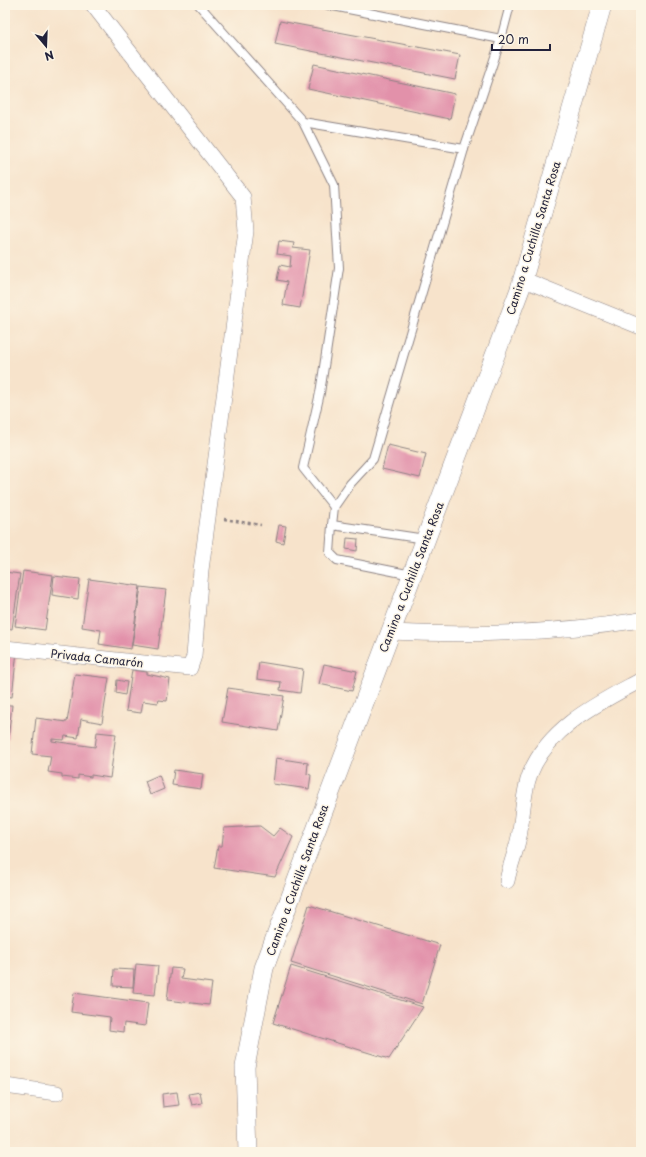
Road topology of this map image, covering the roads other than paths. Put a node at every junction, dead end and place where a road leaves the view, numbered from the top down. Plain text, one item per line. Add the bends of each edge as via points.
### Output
1 (92, 5) edge
2 (199, 5) edge
3 (328, 5) edge
4 (510, 5) edge
5 (602, 5) edge
6 (500, 39) junction
7 (303, 122) junction
8 (464, 149) junction
9 (522, 279) junction
10 (641, 327) edge
11 (334, 507) junction
12 (332, 526) junction
13 (425, 539) junction
14 (412, 574) junction
15 (641, 620) edge
16 (390, 632) junction
17 (5, 648) edge
18 (641, 680) edge
19 (507, 881) dead end
20 (5, 1086) edge
21 (57, 1093) dead end
22 (248, 1152) edge

1 - 17 street, Privada Camarón via 243,197 246,231 201,570 194,656 190,668
2 - 7 lane
3 - 6 lane
4 - 6 lane
5 - 9 street, Camino a Cuchilla Santa Rosa
6 - 8 lane
7 - 8 lane
7 - 11 lane via 334,185 338,268 320,393 303,468
8 - 11 lane via 372,459
9 - 10 street
9 - 13 street, Camino a Cuchilla Santa Rosa
11 - 12 lane
12 - 13 lane
12 - 14 lane via 330,554 337,560
13 - 14 street, Camino a Cuchilla Santa Rosa
14 - 16 street, Camino a Cuchilla Santa Rosa
15 - 16 street via 594,628 456,635
16 - 22 street, Camino a Cuchilla Santa Rosa via 264,968 245,1067
18 - 19 street via 585,710 551,740 530,774 523,800 520,833
20 - 21 street

